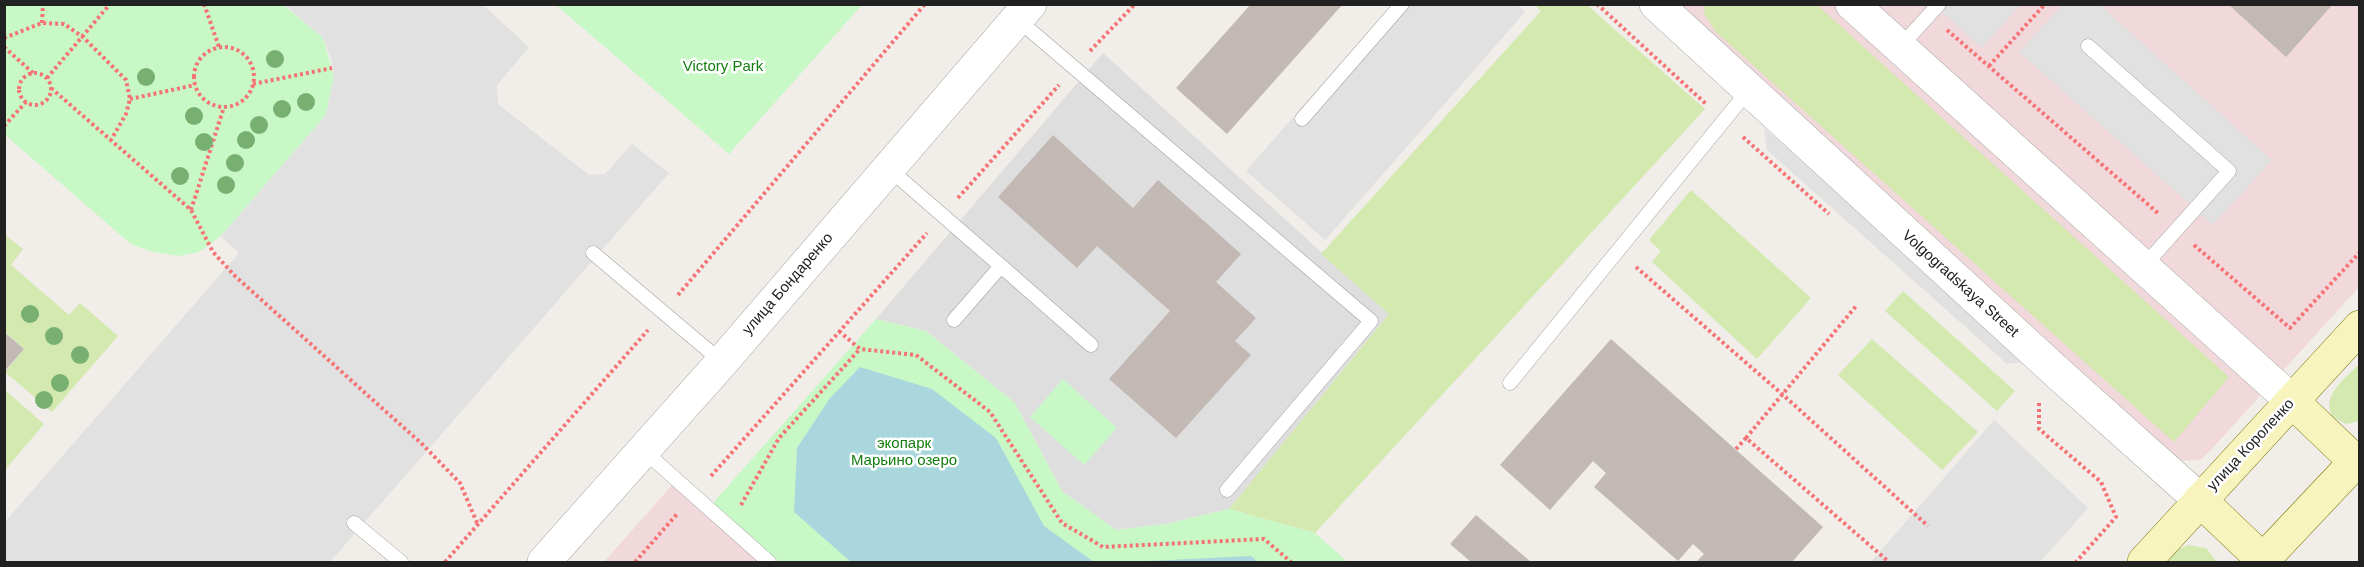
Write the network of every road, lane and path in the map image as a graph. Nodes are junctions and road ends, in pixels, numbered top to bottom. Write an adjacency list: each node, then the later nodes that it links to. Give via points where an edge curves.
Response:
1 (43, 4): 14 (path)
2 (110, 4): 15 (path)
3 (204, 4): 19 (path)
4 (925, 4): 48 (path)
5 (1135, 4): 23 (path)
6 (1402, 4): 33 (lane)
7 (1597, 4): 34 (path)
8 (1852, 4): 20 (street)
9 (1939, 4): 13 (lane)
10 (2045, 4): 21 (path)
11 (1662, 6): 29 (street, Volgogradskaya Street)
12 (1024, 12): 23 (lane); 37 (street, улица Бондаренко)
13 (1929, 15): 20 (lane); 21 (path)
14 (42, 23): 15 (path, via 64,24); 16 (path)
15 (83, 37): 25 (path); 30 (path, via 126,80)
16 (4, 38)
17 (2088, 46): 41 (lane, via 2229,171)
18 (4, 47): 24 (path)
19 (219, 47): 26 (path, via 246,57); 27 (path, via 202,56 196,65)
20 (1900, 47): 46 (street)
21 (1989, 66): 41 (path)
22 (332, 68): 26 (path)
23 (1073, 68): 39 (path); 63 (lane, via 1371,321)
24 (33, 73): 25 (path); 31 (path, via 19,87)
25 (47, 78): 28 (path)
26 (253, 84): 32 (path, via 243,101)
27 (195, 85): 30 (path); 32 (path, via 206,101)
28 (51, 87): 31 (path, via 42,104); 36 (path)
29 (1748, 90): 34 (lane); 65 (street, Volgogradskaya Street)
30 (130, 99): 36 (path)
31 (26, 102): 35 (path)
32 (224, 107): 38 (path)
33 (1302, 119)
34 (1723, 119): 40 (path); 42 (lane)
35 (4, 126)
36 (111, 140): 38 (path)
37 (888, 168): 39 (lane); 54 (street, улица Бондаренко)
38 (191, 210): 68 (path, via 213,252 235,276 460,483)
39 (943, 215): 45 (lane); 51 (path)
40 (1837, 221)
41 (2177, 230): 43 (path, via 2290,328); 46 (lane)
42 (1618, 251): 55 (lane); 56 (path)
43 (2360, 252)
44 (593, 253): 48 (lane)
45 (1001, 266): 49 (lane); 52 (lane)
46 (2143, 267): 58 (street)
47 (1857, 305): 56 (path)
48 (663, 312): 54 (lane); 68 (path)
49 (954, 320)
50 (2360, 327): 58 (main road, улица Короленко)
51 (839, 331): 53 (path); 64 (path)
52 (1091, 345)
53 (860, 349): 66 (path, via 779,438); 75 (path, via 916,355 990,412 1062,523 1102,547 1264,539)
54 (722, 362): 61 (street, улица Бондаренко)
55 (1510, 383)
56 (1782, 394): 59 (path); 69 (path)
57 (2039, 400): 77 (path, via 2039,429 2101,482 2116,517)
58 (2292, 401): 62 (main road); 65 (main road, улица Короленко)
59 (1746, 438): 60 (path); 76 (path)
60 (1736, 449)
61 (642, 450): 64 (lane); 72 (street, улица Бондаренко)
62 (2358, 462): 79 (main road)
63 (1227, 490)
64 (694, 495): 73 (path); 74 (lane)
65 (2200, 500): 78 (main road, улица Короленко); 79 (main road, Volgogradskaya Street)
66 (738, 511)
67 (354, 523): 70 (lane)
68 (478, 525): 71 (path)
69 (1928, 526)
70 (401, 562)
71 (445, 562)
72 (544, 562)
73 (635, 562)
74 (769, 562)
75 (1291, 562)
76 (1889, 562)
77 (2076, 562)
78 (2144, 562)
79 (2263, 562)

